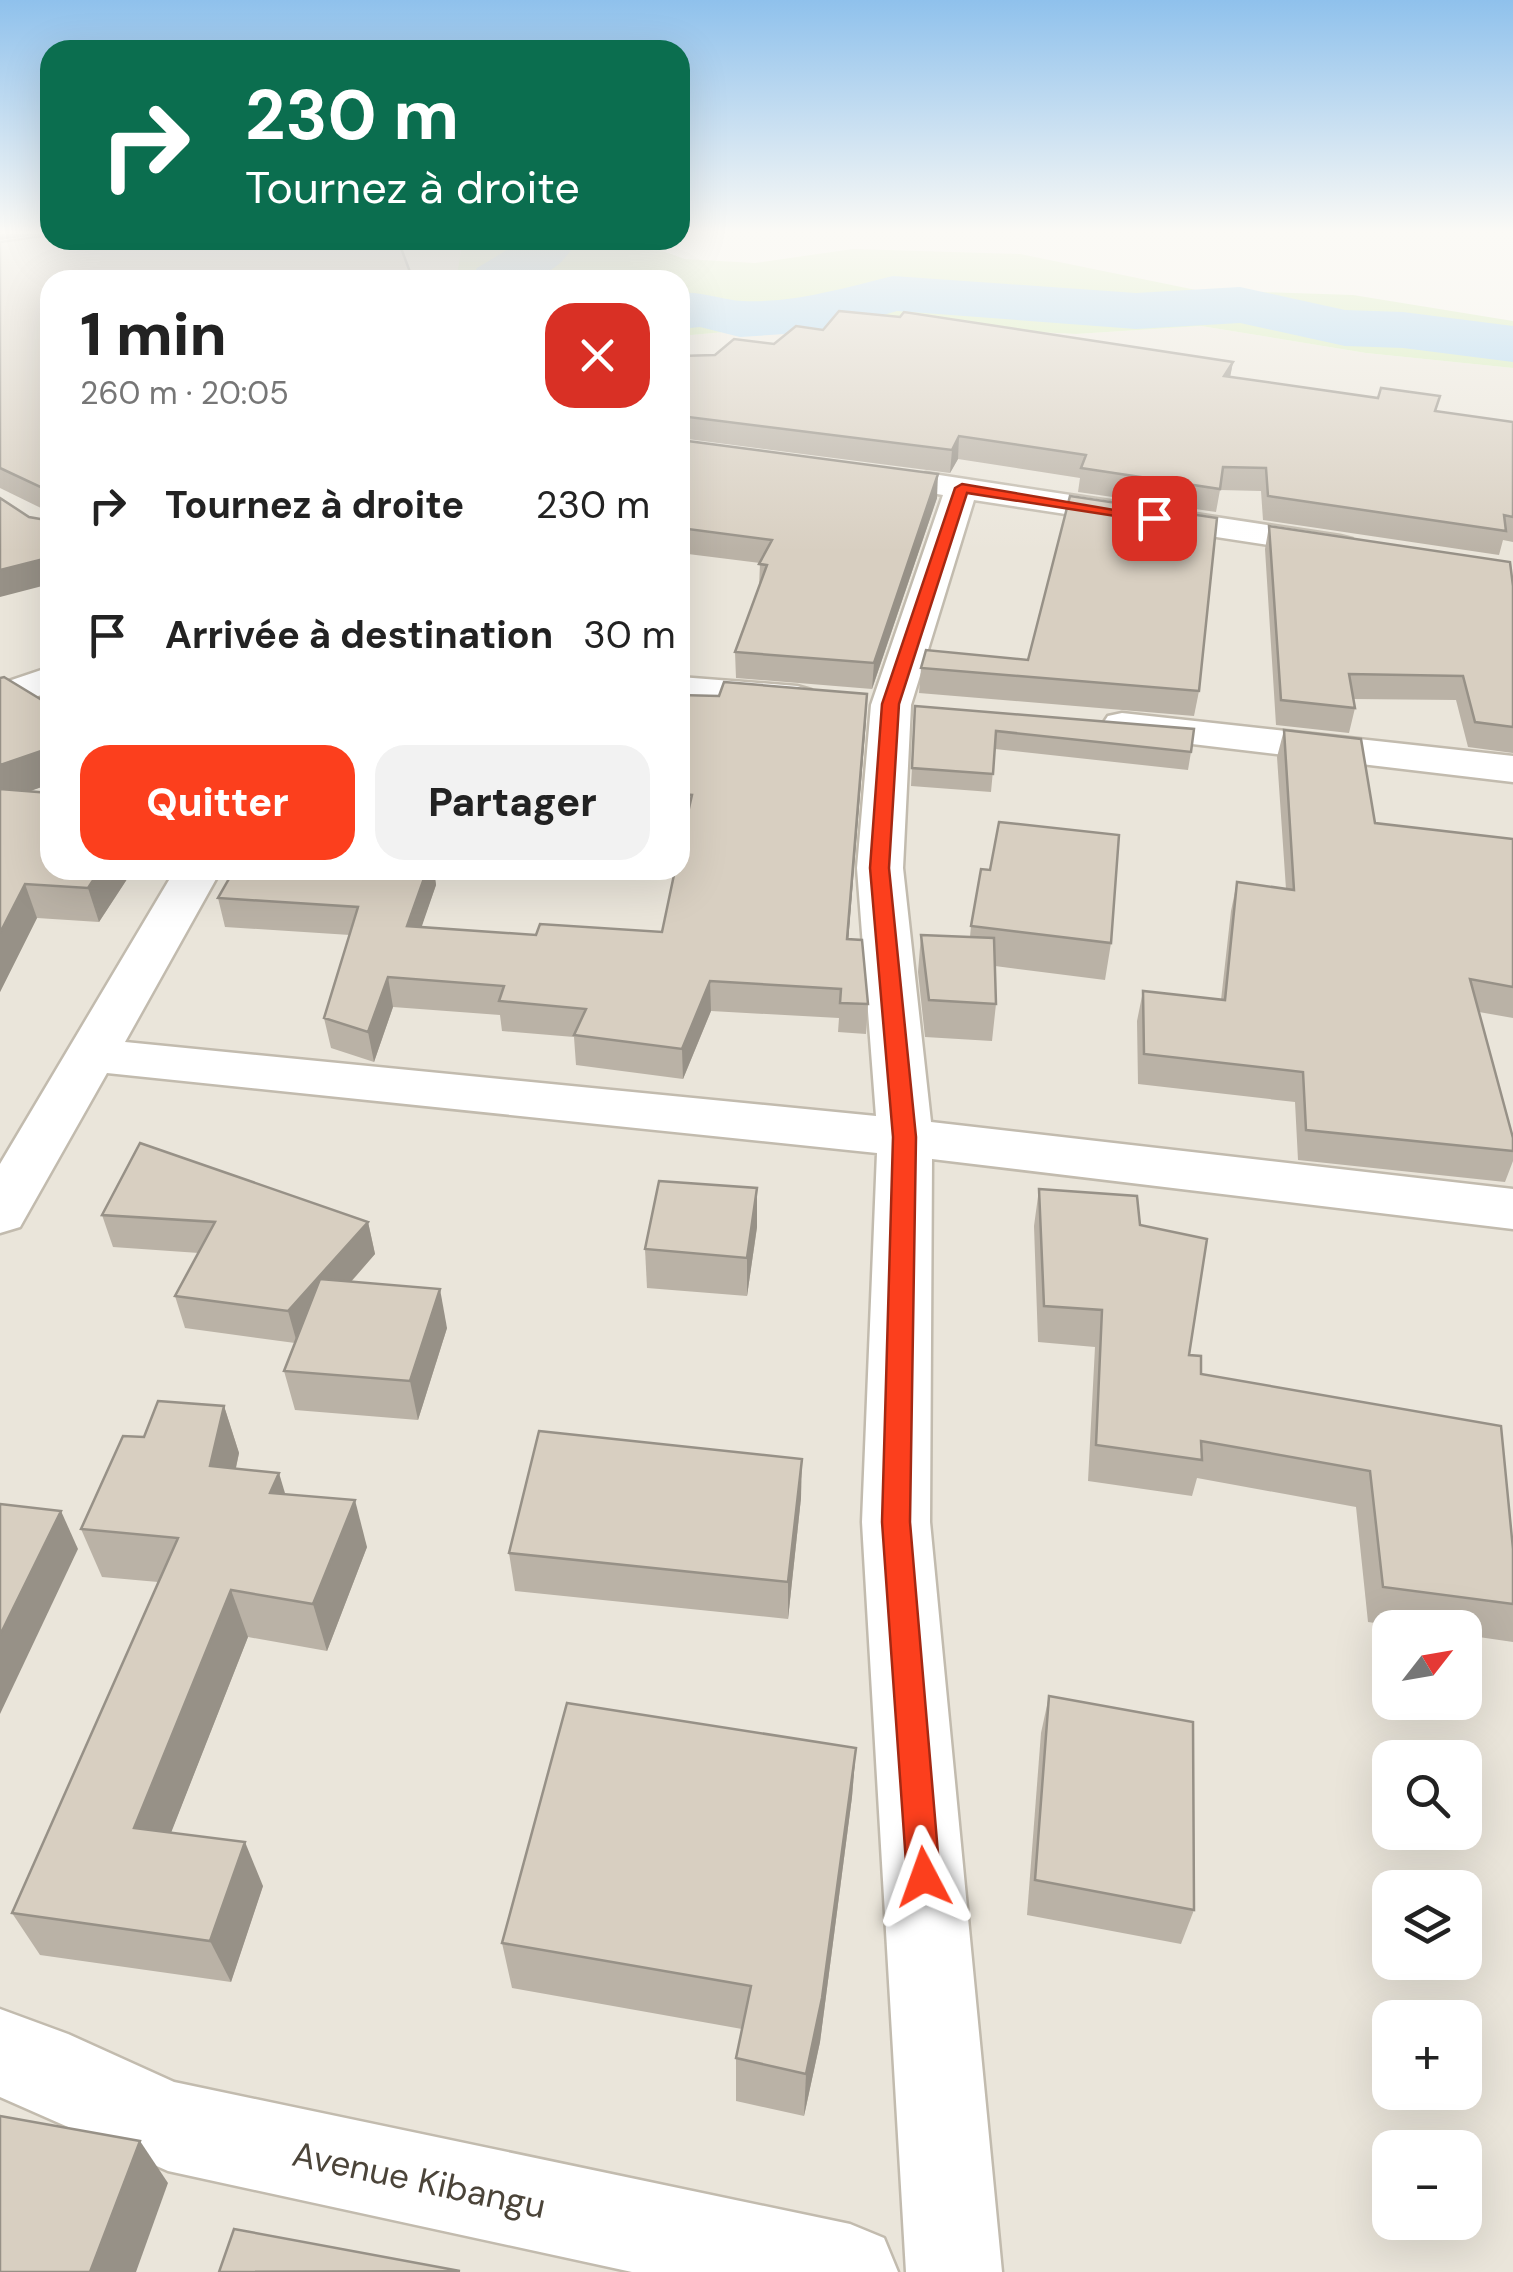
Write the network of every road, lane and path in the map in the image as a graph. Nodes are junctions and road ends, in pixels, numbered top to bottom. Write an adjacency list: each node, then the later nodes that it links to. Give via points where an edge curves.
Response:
1 (895, 479): 2 (street)
2 (962, 488): 3 (street); 7 (street)
3 (1365, 550)
4 (40, 683): 6 (street)
5 (690, 691): 7 (street)
6 (0, 697)
7 (876, 704): 12 (street, via 880,868)
8 (1079, 721): 9 (street)
9 (1513, 768)
10 (192, 880): 11 (street)
11 (92, 1055): 12 (street); 14 (street)
12 (905, 1137): 13 (street); 17 (street, via 896,1522)
13 (1513, 1209)
14 (0, 1213)
15 (0, 2054): 16 (street, Avenue Kibangu, via 168,2126)
16 (850, 2272)
17 (954, 2272)

